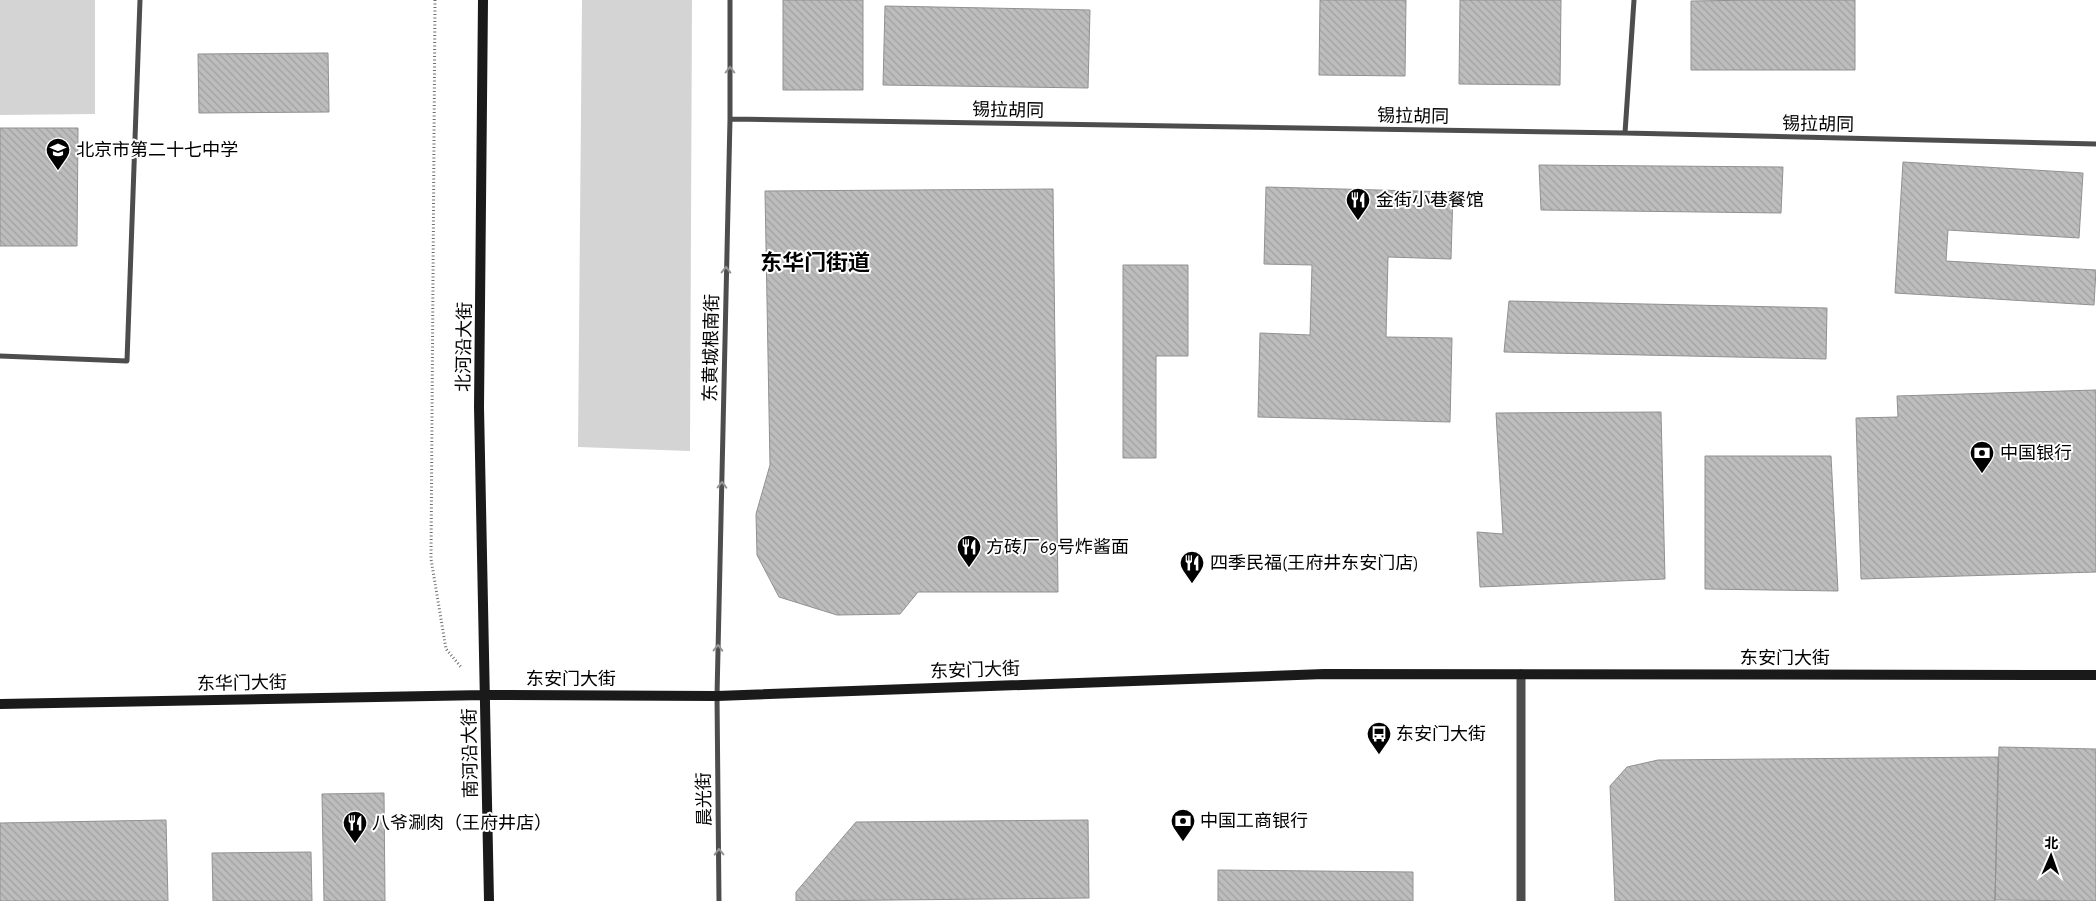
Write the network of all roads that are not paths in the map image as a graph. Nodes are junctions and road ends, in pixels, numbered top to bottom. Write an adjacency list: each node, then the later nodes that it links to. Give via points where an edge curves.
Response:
1 (140, 0): 8 (street, via 127,361)
2 (484, 0): 11 (main road, 北河沿大街, via 479,407)
3 (730, 0): 5 (street, 东黄城根南街, one-way to 3)
4 (1634, 0): 6 (street)
5 (730, 119): 6 (street, 锡拉胡同); 12 (street, 东黄城根南街, one-way to 5)
6 (1625, 133): 7 (street, 锡拉胡同)
7 (2096, 144)
8 (0, 356)
9 (1521, 674): 10 (main road, 东安门大街); 12 (main road, 东安门大街, via 1324,674); 16 (street)
10 (2096, 675)
11 (485, 695): 12 (main road, 东安门大街); 13 (main road, 东华门大街); 14 (main road, 南河沿大街)
12 (717, 696): 15 (street, 晨光街, one-way to 12)
13 (0, 704)
14 (489, 901)
15 (719, 901)
16 (1521, 901)

